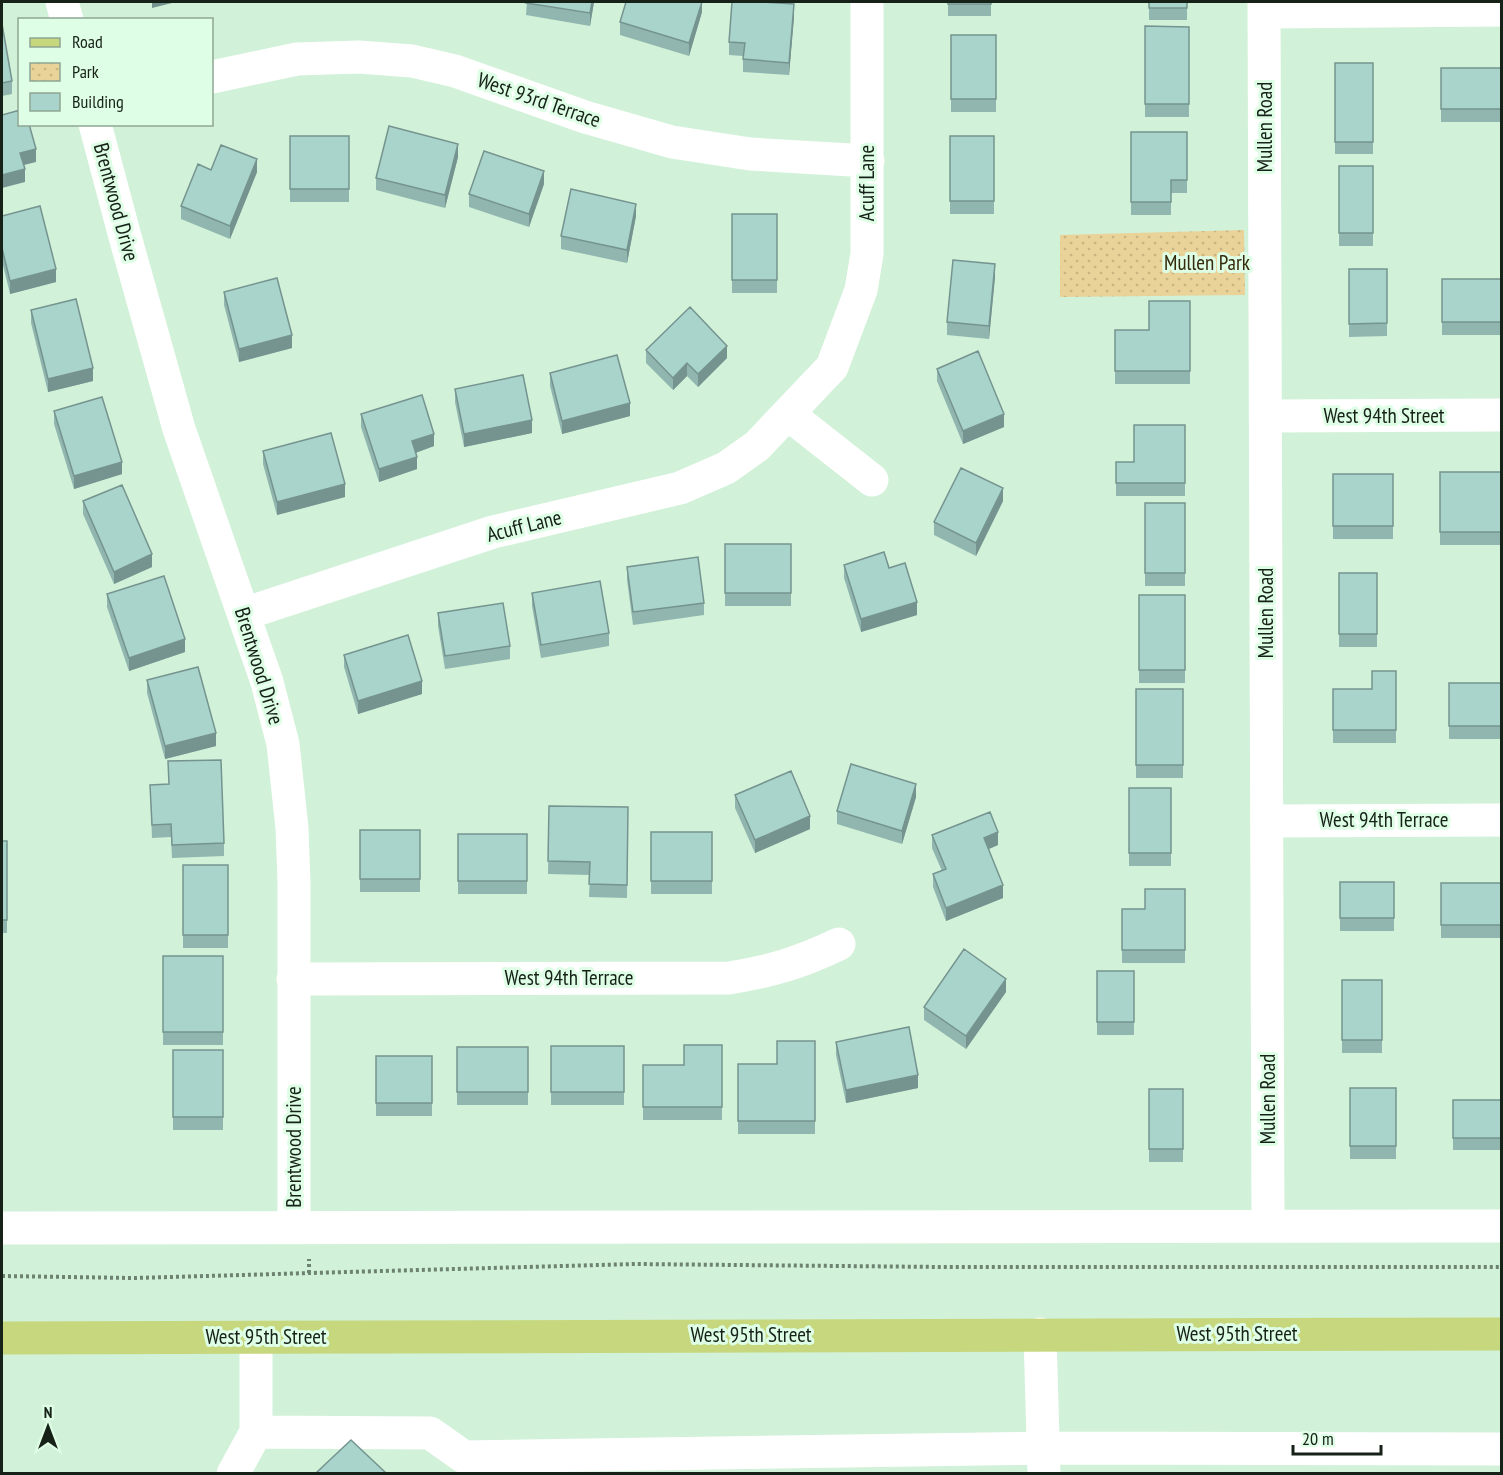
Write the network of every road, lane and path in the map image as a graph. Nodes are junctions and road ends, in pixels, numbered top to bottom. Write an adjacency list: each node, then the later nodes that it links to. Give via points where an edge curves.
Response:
1 (62, 2): 5 (street)
2 (867, 2): 8 (street, Acuff Lane)
3 (1264, 7): 4 (street); 11 (street, Mullen Road)
4 (1502, 10)
5 (66, 18)
6 (213, 77): 8 (street, West 93rd Terrace, via 297,59 359,57 412,61 455,71 585,117 672,142 750,153)
7 (96, 126): 13 (street, Brentwood Drive, via 179,429)
8 (868, 161): 9 (street, Acuff Lane, via 867,254 861,290 832,367)
9 (788, 414): 12 (street); 13 (street, Acuff Lane, via 757,446 726,468 680,488 493,532)
10 (1502, 415): 11 (street, West 94th Street)
11 (1266, 416): 15 (street, Mullen Road)
12 (872, 480)
13 (244, 614): 17 (street, Brentwood Drive, via 283,744 292,828)
14 (1502, 820): 15 (street, West 94th Terrace)
15 (1267, 821): 18 (street, Mullen Road)
16 (839, 944): 17 (street, West 94th Terrace, via 805,960 729,978)
17 (293, 979): 20 (street, Brentwood Drive)
18 (1268, 1225): 19 (street); 20 (street)
19 (1502, 1226)
20 (294, 1227): 21 (street)
21 (2, 1228)
22 (1502, 1268): 23 (path, via 942,1268 634,1263 133,1278)
23 (2, 1276)
24 (1040, 1334): 25 (main road, West 95th Street); 26 (main road, West 95th Street); 30 (street)
25 (1502, 1334)
26 (256, 1337): 27 (main road, West 95th Street); 28 (street)
27 (2, 1338)
28 (256, 1432): 31 (street, via 430,1433); 32 (street)
29 (1502, 1449): 30 (street)
30 (1043, 1461): 31 (street)
31 (471, 1465)
32 (233, 1473)

